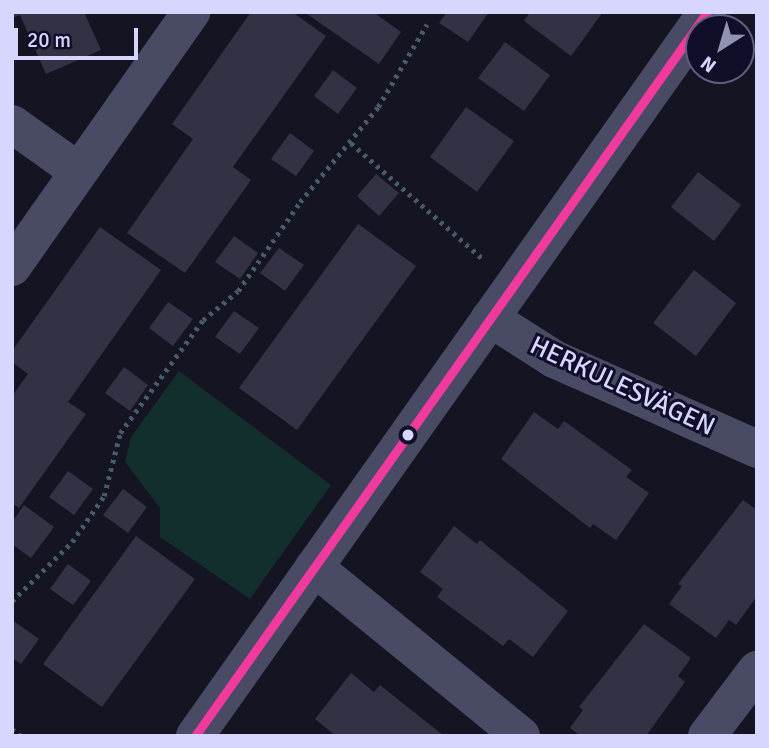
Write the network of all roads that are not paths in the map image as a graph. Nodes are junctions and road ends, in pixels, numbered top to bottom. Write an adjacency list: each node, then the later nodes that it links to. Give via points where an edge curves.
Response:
1 (191, 12): 4 (street)
2 (707, 12): 6 (street)
3 (12, 124): 4 (street)
4 (78, 171): 5 (street)
5 (12, 267)
6 (490, 318): 7 (street, HERKULESVÄGEN, via 554,359); 8 (street)
7 (757, 449)
8 (314, 567): 10 (street); 11 (street)
9 (757, 670): 12 (street)
10 (195, 736)
11 (521, 736)
12 (707, 736)

